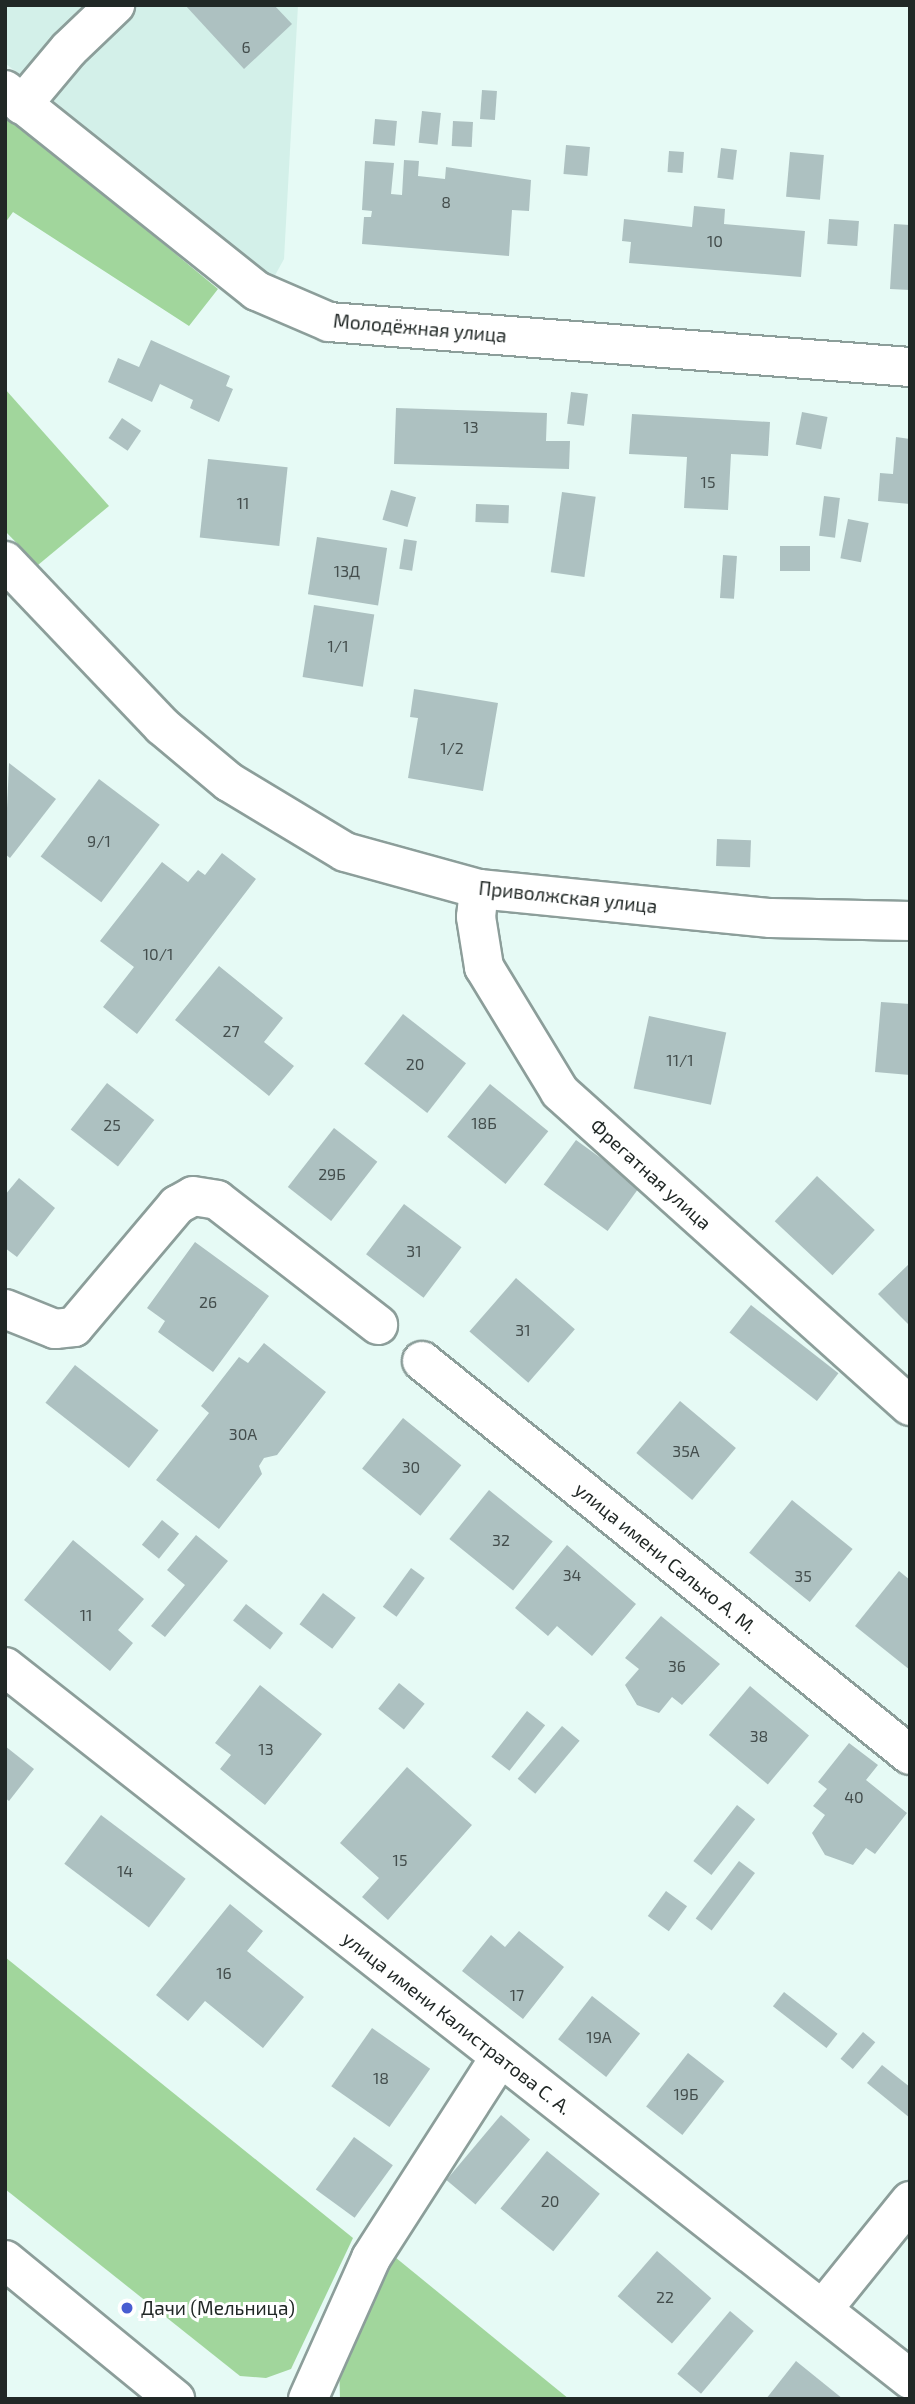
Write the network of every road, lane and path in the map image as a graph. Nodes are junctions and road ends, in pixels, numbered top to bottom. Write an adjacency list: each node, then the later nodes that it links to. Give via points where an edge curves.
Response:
1 (115, 5): 2 (street)
2 (14, 98): 3 (street, Молодёжная улица, via 257,291 329,322)
3 (910, 367)
4 (5, 561): 5 (street, Приволжская улица, via 162,726 229,782 345,852)
5 (480, 890): 6 (street, Приволжская улица, via 771,918); 10 (street, Фрегатная улица, via 476,917 484,967 560,1092)
6 (910, 921)
7 (5, 1309): 8 (street, via 55,1329 74,1327 177,1205 193,1196 217,1200)
8 (378, 1325)
9 (422, 1361): 12 (street, улица имени Салько А. М.)
10 (910, 1406)
11 (5, 1667): 13 (street, улица имени Калистратова С. А.)
12 (910, 1755)
13 (500, 2057): 16 (street, улица имени Калистратова С. А.); 19 (street, via 371,2258)
14 (910, 2201): 16 (street)
15 (5, 2260): 18 (street)
16 (823, 2309): 17 (street, улица имени Калистратова С. А.)
17 (910, 2379)
18 (175, 2399)
19 (308, 2399)

